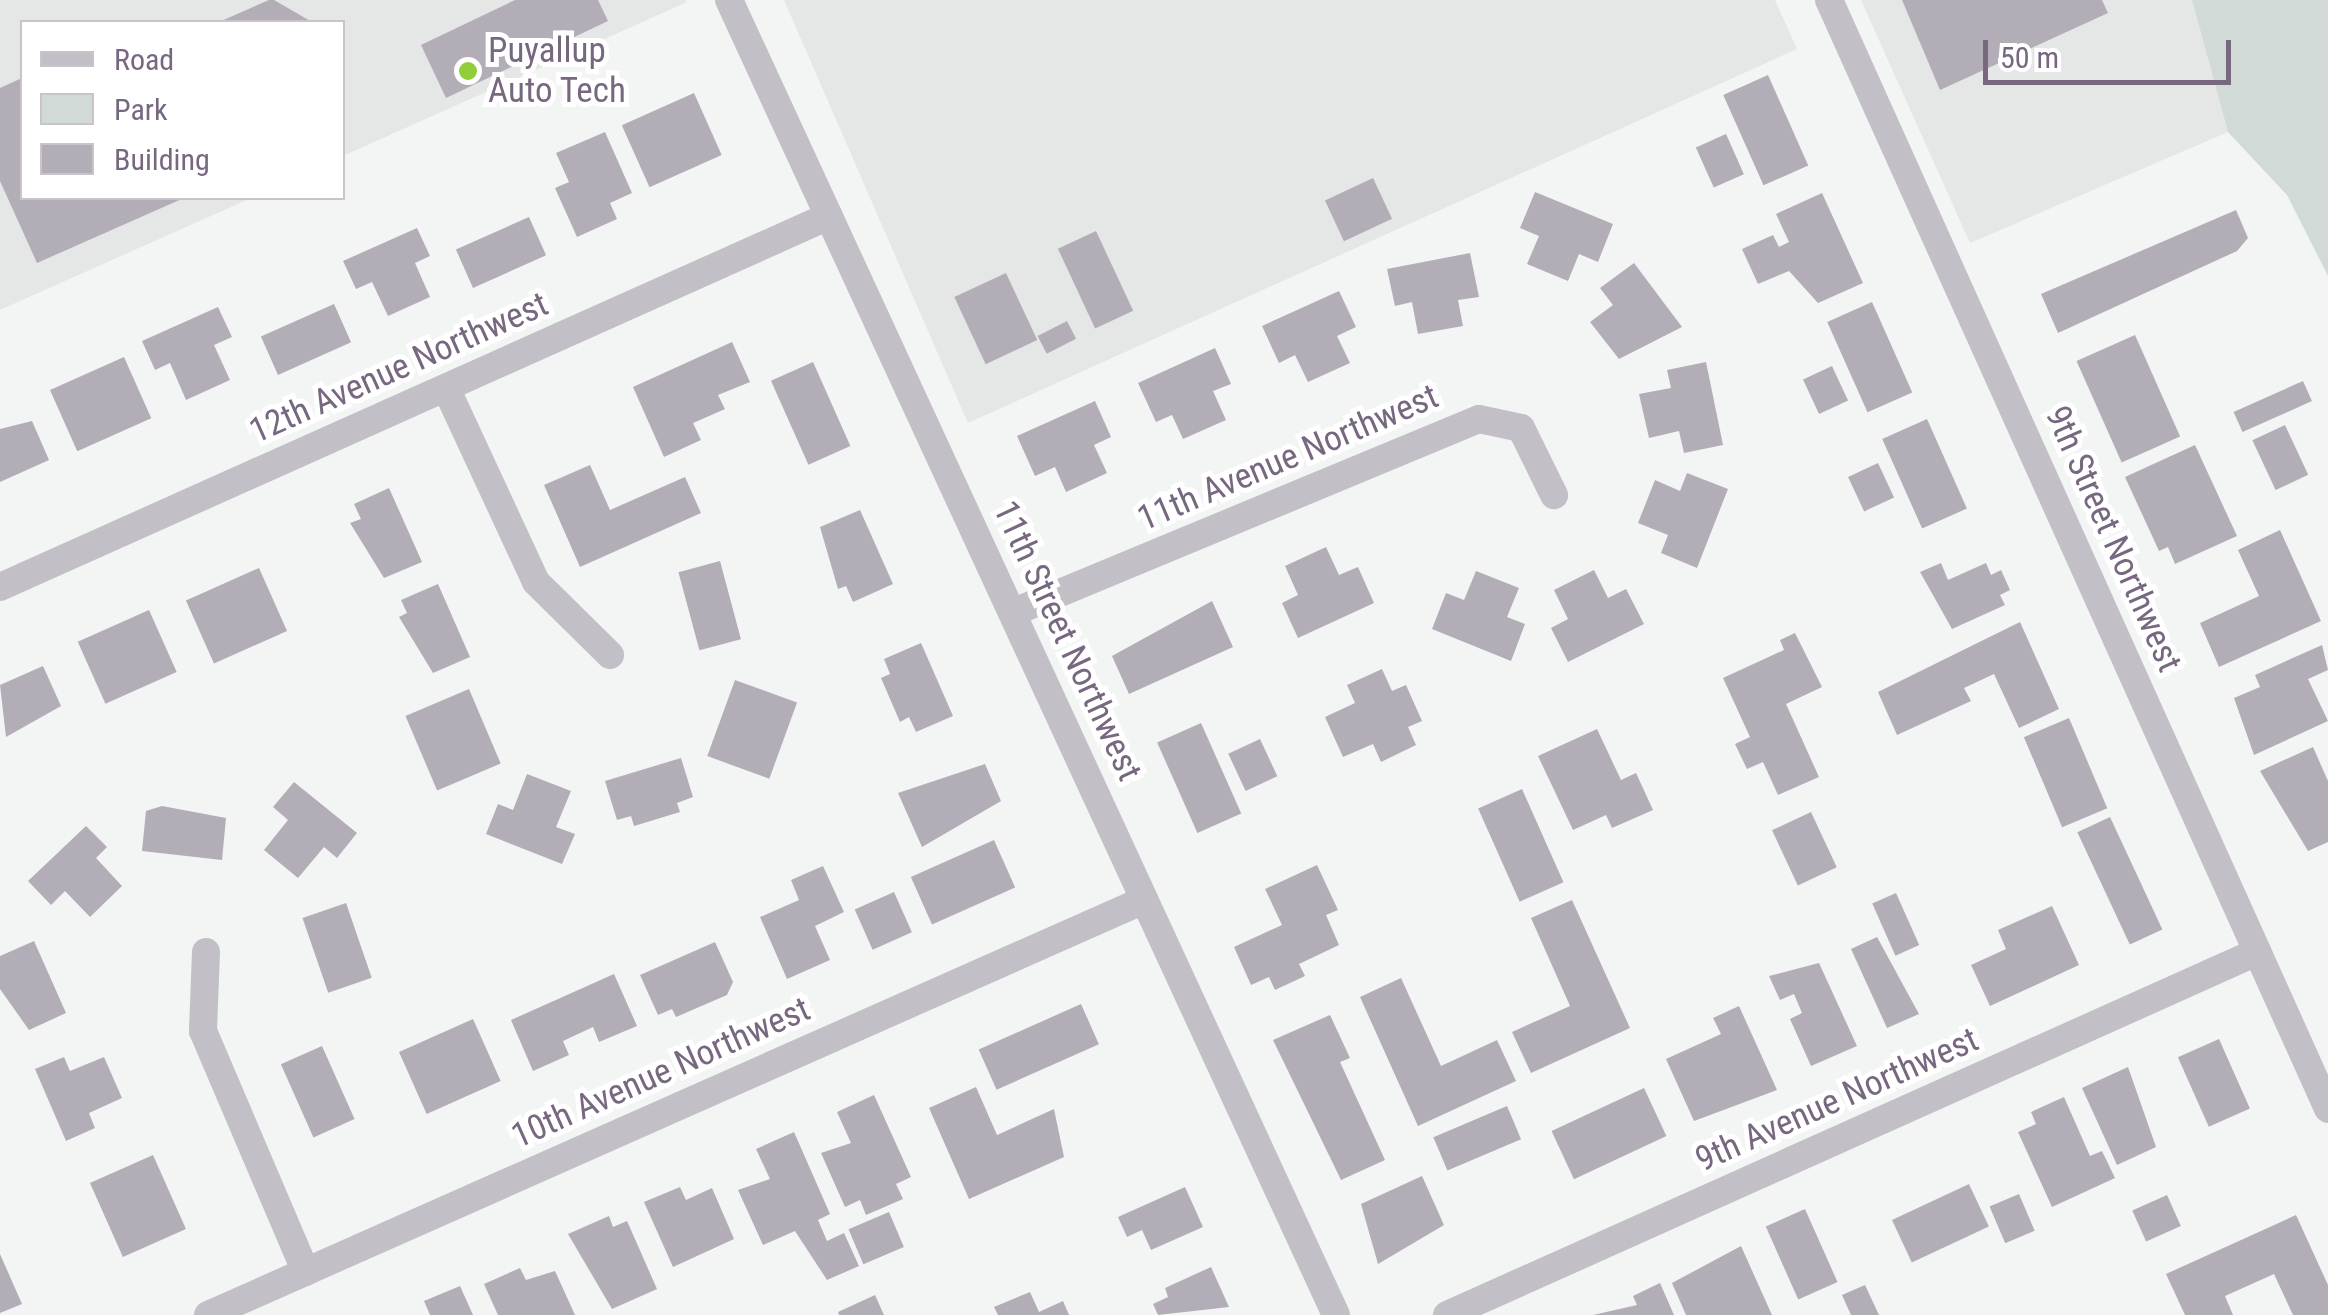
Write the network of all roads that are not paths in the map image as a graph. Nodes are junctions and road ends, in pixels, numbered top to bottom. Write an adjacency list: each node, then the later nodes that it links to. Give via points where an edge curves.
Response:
1 (730, 0): 3 (street, 11th Street Northwest)
2 (1830, 0): 11 (street, 9th Street Northwest)
3 (829, 216): 4 (street, 12th Avenue Northwest); 7 (street, 11th Street Northwest)
4 (446, 388): 6 (street, 12th Avenue Northwest); 8 (street, via 516,548 558,609)
5 (1554, 496): 7 (street, 11th Avenue Northwest, via 1521,428 1479,418)
6 (0, 587)
7 (1014, 612): 9 (street, 11th Street Northwest)
8 (610, 656)
9 (1144, 900): 13 (street, 10th Avenue Northwest); 15 (street, 11th Street Northwest)
10 (206, 952): 13 (street, via 203,1031)
11 (2257, 952): 12 (street, 9th Street Northwest); 16 (street, 9th Avenue Northwest)
12 (2326, 1099)
13 (306, 1272): 14 (street, 10th Avenue Northwest)
14 (208, 1315)
15 (1336, 1315)
16 (1447, 1315)

